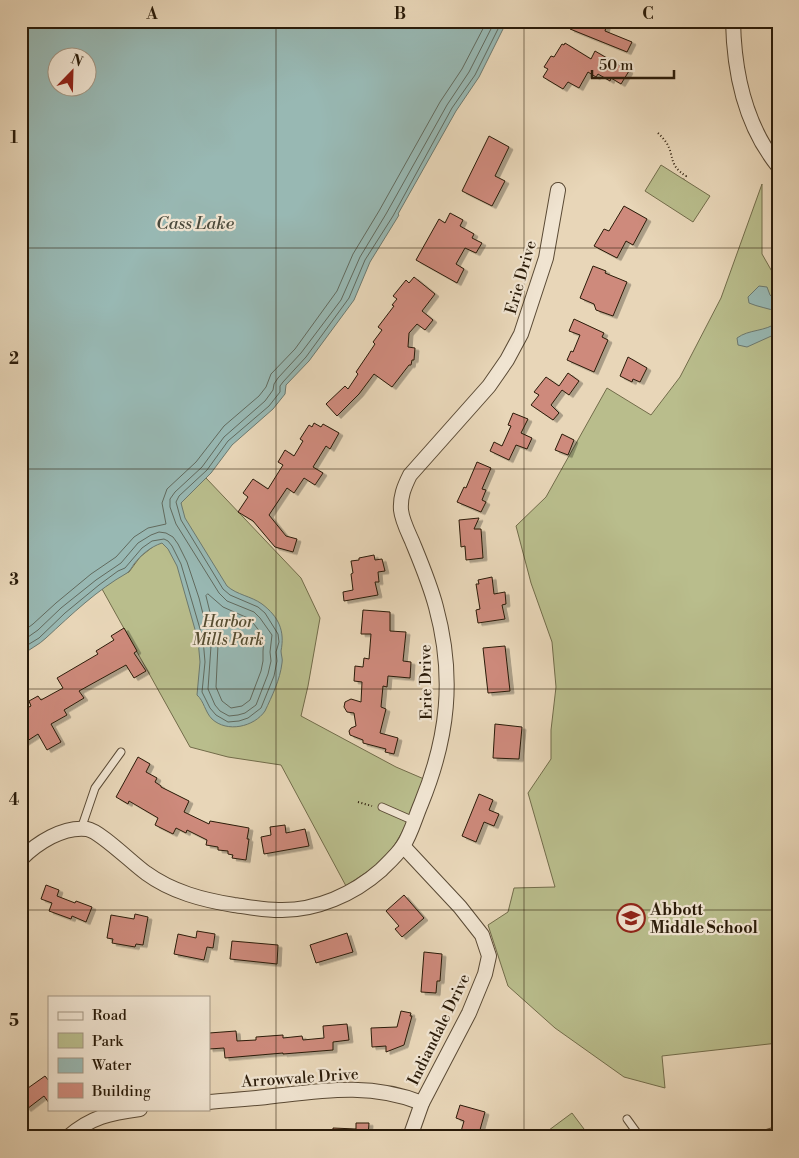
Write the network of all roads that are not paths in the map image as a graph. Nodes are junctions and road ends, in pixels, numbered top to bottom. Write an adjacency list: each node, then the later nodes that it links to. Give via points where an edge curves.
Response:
1 (733, 21): 2 (street, via 735,60 746,106 762,143)
2 (778, 166)
3 (558, 190): 6 (street, Erie Drive, via 546,258 521,334 489,386 403,487 401,513 436,608 446,661 446,702 441,740)
4 (121, 752): 7 (lane, via 95,788)
5 (382, 807): 6 (lane)
6 (414, 820): 8 (street, Erie Drive)
7 (81, 829): 8 (street, Erie Drive, via 90,830 147,874 178,891 203,899 281,910 329,902 356,889 377,874); 9 (street, via 72,829 50,838)
8 (403, 846): 11 (street, Indiandale Drive, via 482,935 489,956 469,1013)
9 (21, 858)
10 (210, 1102): 11 (street, Arrowvale Drive, via 352,1089 378,1090)
11 (422, 1103): 16 (street, Indiandale Drive)
12 (132, 1110): 15 (street, via 95,1118)
13 (627, 1119): 17 (lane)
14 (778, 1130): 18 (lane)
15 (68, 1137)
16 (410, 1137)
17 (640, 1137)
18 (754, 1137)

